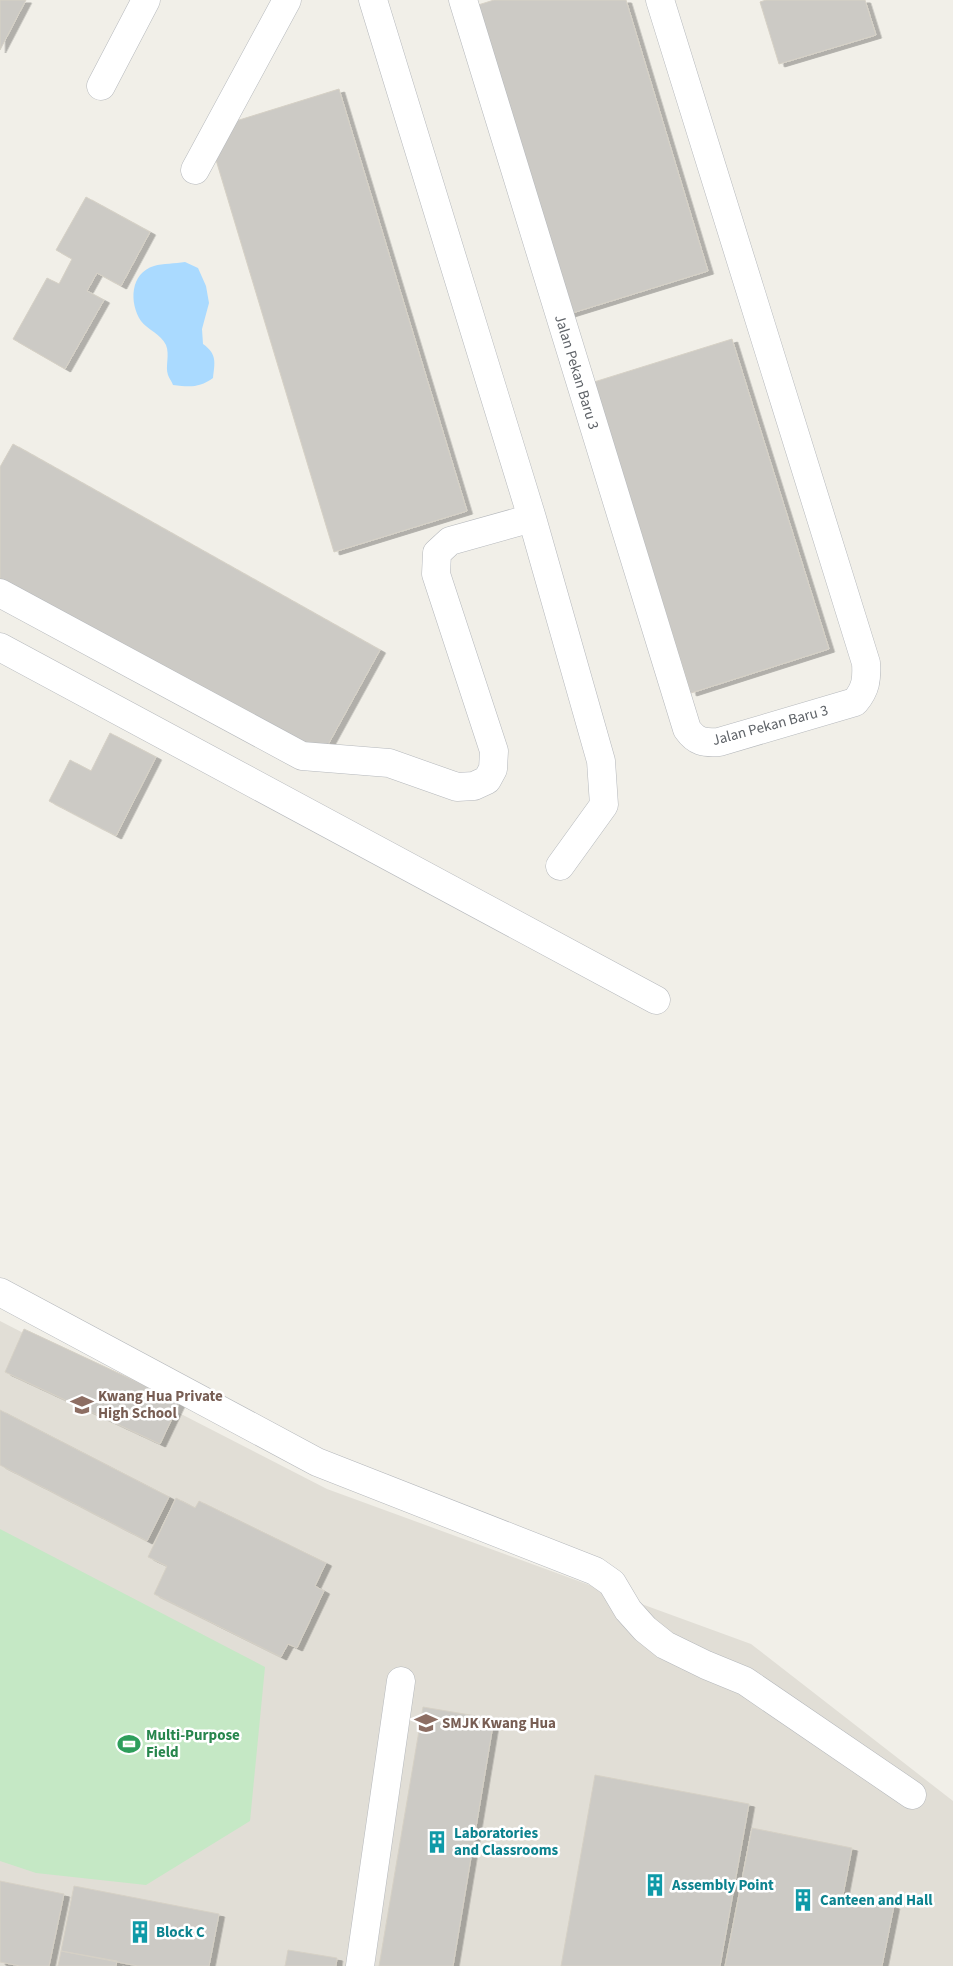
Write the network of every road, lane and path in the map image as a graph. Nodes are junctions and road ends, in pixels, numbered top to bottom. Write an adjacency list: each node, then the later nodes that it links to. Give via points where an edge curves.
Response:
1 (146, 0): 6 (street)
2 (287, 0): 7 (street)
3 (373, 0): 8 (street)
4 (462, 0): 5 (street, Jalan Pekan Baru 3, via 687,729 694,739 704,743 719,742 855,702 864,691 867,671)
5 (660, 0)
6 (101, 86)
7 (195, 170)
8 (532, 518): 9 (street, via 450,541 437,553 436,574 494,751 493,769 487,780 474,786 457,787 389,763 302,756); 11 (street, via 601,762 604,805)
9 (0, 593)
10 (0, 647): 12 (street)
11 (560, 866)
12 (656, 1000)
13 (0, 1292): 15 (street, via 317,1462 595,1571 612,1583 628,1610 665,1645 745,1681)
14 (401, 1681): 16 (street)
15 (912, 1795)
16 (360, 1966)

